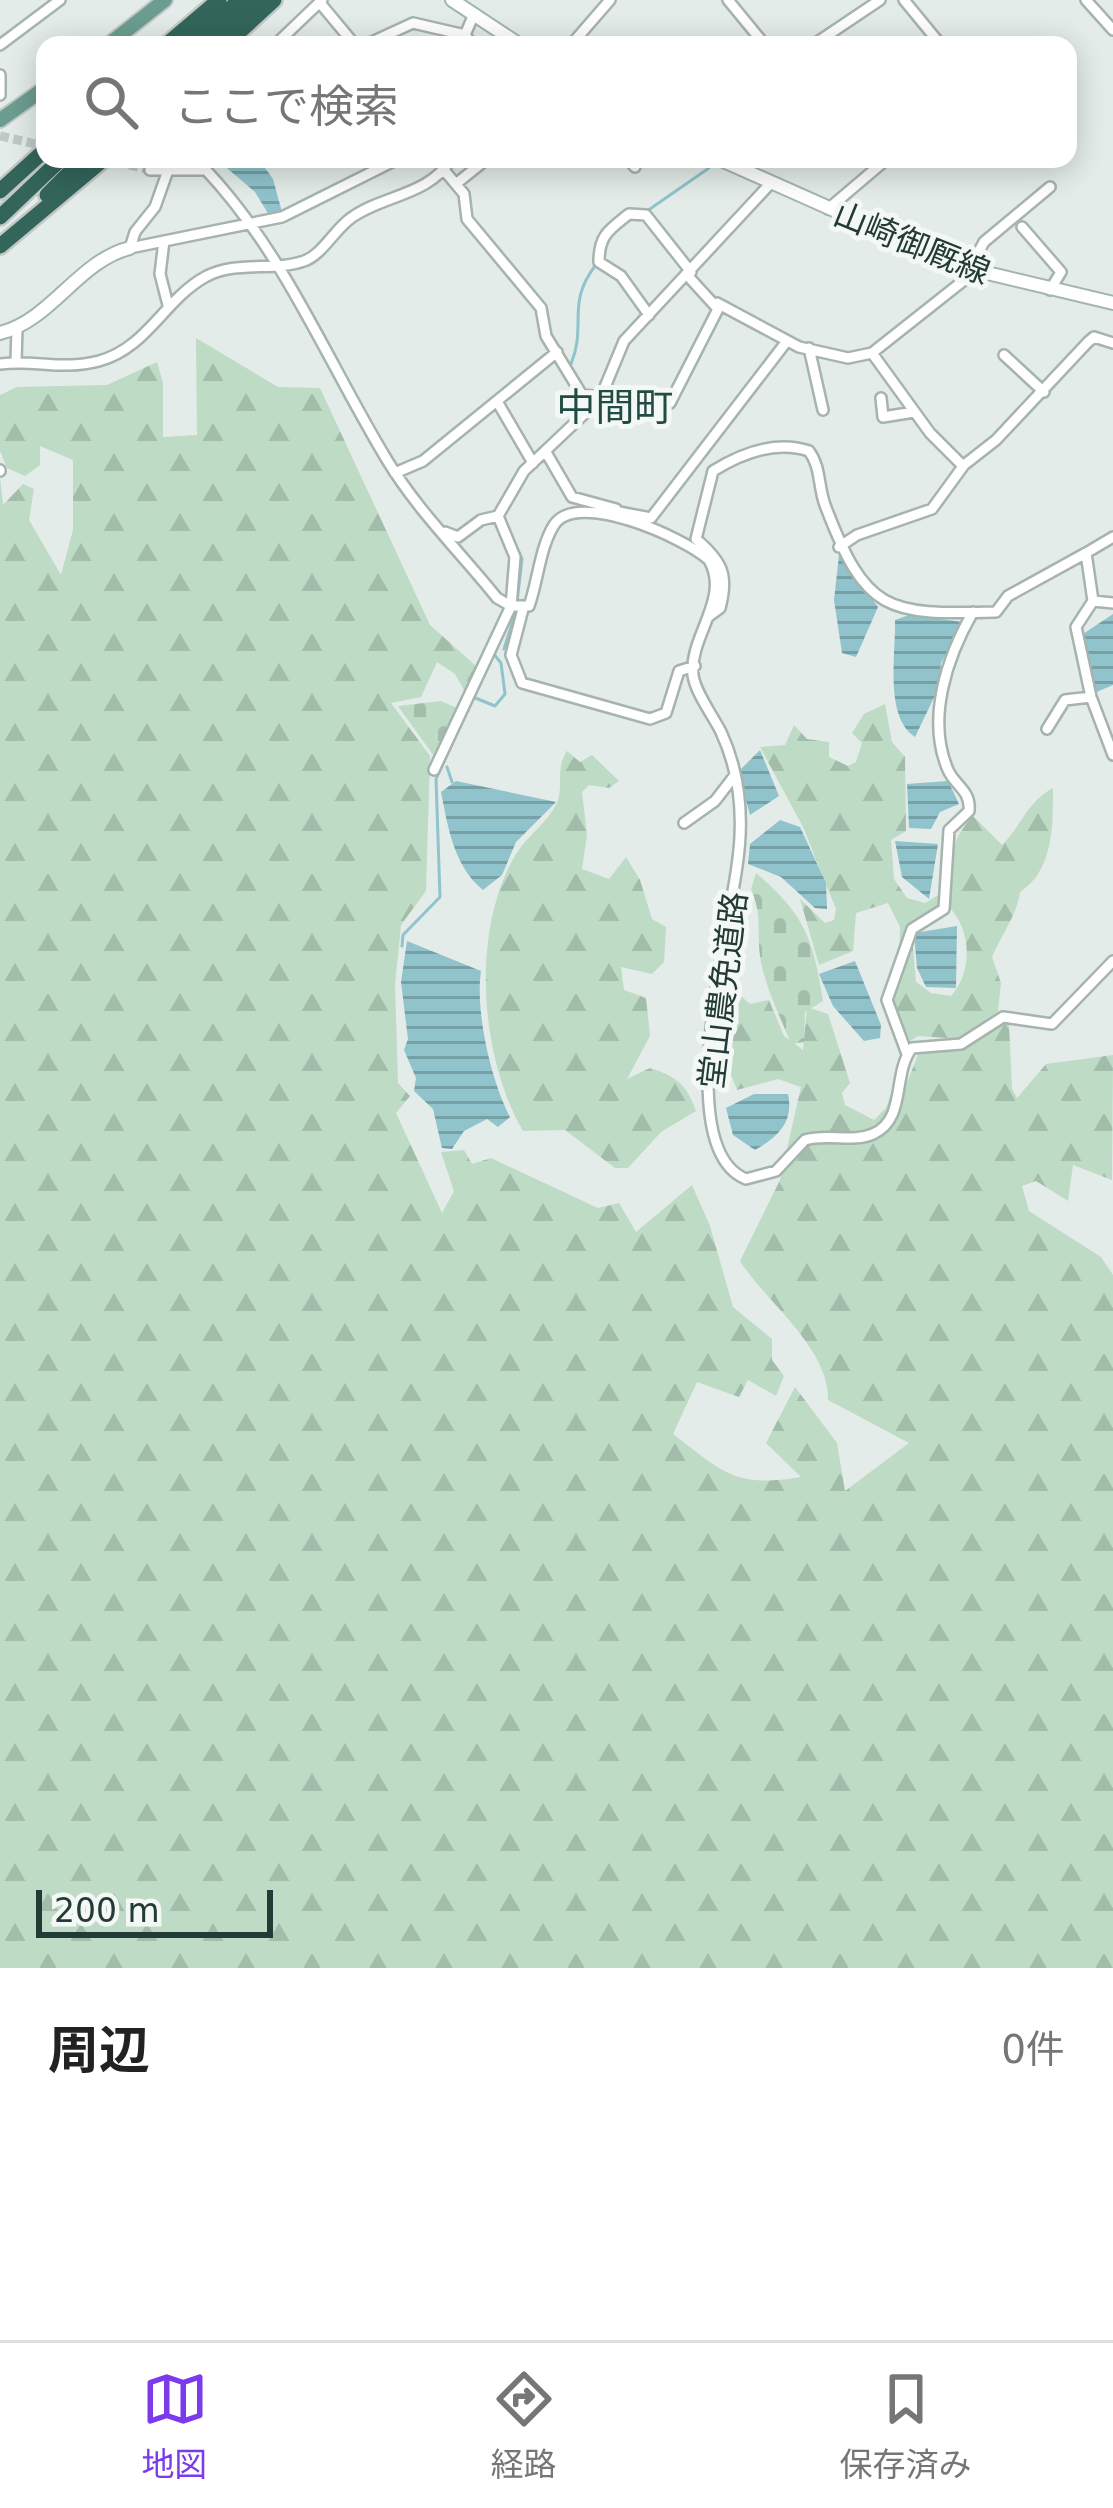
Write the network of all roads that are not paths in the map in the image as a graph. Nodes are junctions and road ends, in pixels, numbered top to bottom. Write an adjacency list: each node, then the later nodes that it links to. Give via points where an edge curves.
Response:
1 (165, 0): 17 (main road)
2 (219, 0): 18 (highway)
3 (240, 0): 19 (highway)
4 (256, 0): 20 (highway)
5 (274, 0): 21 (highway)
6 (452, 0): 14 (main road)
7 (610, 0): 26 (street)
8 (728, 0): 27 (street)
9 (880, 0): 28 (street)
10 (904, 0): 29 (street)
11 (1086, 0): 15 (street)
12 (57, 1): 30 (street)
13 (321, 2): 22 (street); 23 (street)
14 (473, 14): 16 (street); 25 (main road)
15 (1113, 30)
16 (465, 34): 24 (street, via 413,23)
17 (119, 36)
18 (177, 36)
19 (198, 36)
20 (216, 36)
21 (235, 36)
22 (285, 36)
23 (348, 36)
24 (385, 36)
25 (506, 36)
26 (579, 36)
27 (758, 36)
28 (826, 36)
29 (934, 36)
30 (0, 45)
31 (0, 75): 32 (street)
32 (2, 93): 34 (street)
33 (36, 94): 34 (main road)
34 (17, 107): 35 (main road)
35 (0, 120)
36 (36, 158): 51 (highway)
37 (52, 168): 53 (highway)
38 (74, 168): 57 (highway)
39 (93, 168): 57 (highway)
40 (169, 168): 47 (street)
41 (381, 168): 54 (street)
42 (476, 168): 48 (street)
43 (737, 168): 49 (main road, 山崎御厩線)
44 (874, 169): 52 (street)
45 (150, 170): 47 (street)
46 (444, 170): 48 (street); 59 (street, via 350,218 308,261)
47 (167, 173): 54 (street, via 206,170); 58 (street)
48 (457, 183): 72 (street, via 467,219 541,308)
49 (770, 184): 52 (main road, 山崎御厩線); 61 (street)
50 (1051, 187): 60 (street, via 984,242)
51 (0, 191)
52 (828, 209): 60 (main road, 山崎御厩線)
53 (0, 217)
54 (254, 225): 56 (street); 59 (street)
55 (1022, 227): 62 (street, via 1061,272)
56 (164, 241): 58 (street); 65 (street, via 160,274)
57 (0, 244)
58 (130, 248): 67 (main road, via 99,261)
59 (278, 265): 65 (street, via 207,276); 86 (street)
60 (970, 270): 62 (main road, 山崎御厩線); 73 (street)
61 (689, 273): 63 (street); 66 (street); 66 (street, via 642,214 609,228 599,262 621,276)
62 (1050, 290): 64 (main road, 山崎御厩線)
63 (717, 303): 69 (street); 79 (street, via 670,404)
64 (1113, 303)
65 (168, 305): 75 (street, via 140,340 100,361 44,368)
66 (649, 315): 79 (street, via 616,351)
67 (17, 328): 68 (main road); 75 (street)
68 (0, 333)
69 (787, 341): 71 (street); 87 (street, via 650,518)
70 (1113, 343): 77 (street, via 1094,337)
71 (809, 348): 73 (street, via 848,358); 81 (street)
72 (556, 352): 79 (street, via 582,395); 80 (street)
73 (872, 352): 82 (street)
74 (1004, 355): 77 (street)
75 (16, 362): 76 (street)
76 (0, 364)
77 (1044, 392): 85 (street)
78 (881, 398): 82 (street, via 883,417)
79 (599, 399): 83 (street)
80 (498, 403): 84 (street); 86 (street)
81 (823, 410)
82 (914, 412): 85 (street)
83 (547, 454): 84 (street); 87 (street, via 572,497)
84 (533, 463): 88 (street)
85 (963, 466): 91 (street, via 932,509)
86 (395, 473): 89 (street)
87 (618, 515): 95 (street, via 579,510 562,517); 97 (street, via 709,560 716,586)
88 (498, 516): 89 (street, via 458,537); 95 (street, via 515,556)
89 (440, 531): 95 (street, via 497,598)
90 (1113, 537): 92 (street)
91 (839, 547): 96 (street, via 897,610); 97 (street, via 809,451 794,446 737,456 713,471 696,539 716,556 727,583)
92 (1086, 554): 93 (street); 96 (street, via 1008,596 996,612)
93 (1093, 601): 94 (street); 99 (street, via 1076,627)
94 (1113, 603)
95 (517, 608): 98 (street, via 511,655 522,683 650,719 666,713 680,671); 102 (street)
96 (973, 612): 106 (street, via 950,656 938,716 948,771 969,811 949,830 944,909 912,929 886,1000)
97 (709, 616): 98 (street)
98 (693, 670): 103 (street, 堂山農免道路)
99 (1091, 697): 100 (street, via 1065,700); 101 (street)
100 (1047, 729)
101 (1113, 755)
102 (434, 770)
103 (735, 775): 104 (street); 106 (street, 堂山農免道路, via 741,838 708,1071 725,1166 746,1179 766,1178 805,1140 880,1130 896,1104)
104 (684, 823)
105 (1113, 961): 106 (street, via 1052,1024 1003,1017 961,1044 923,1044)
106 (907, 1054)

